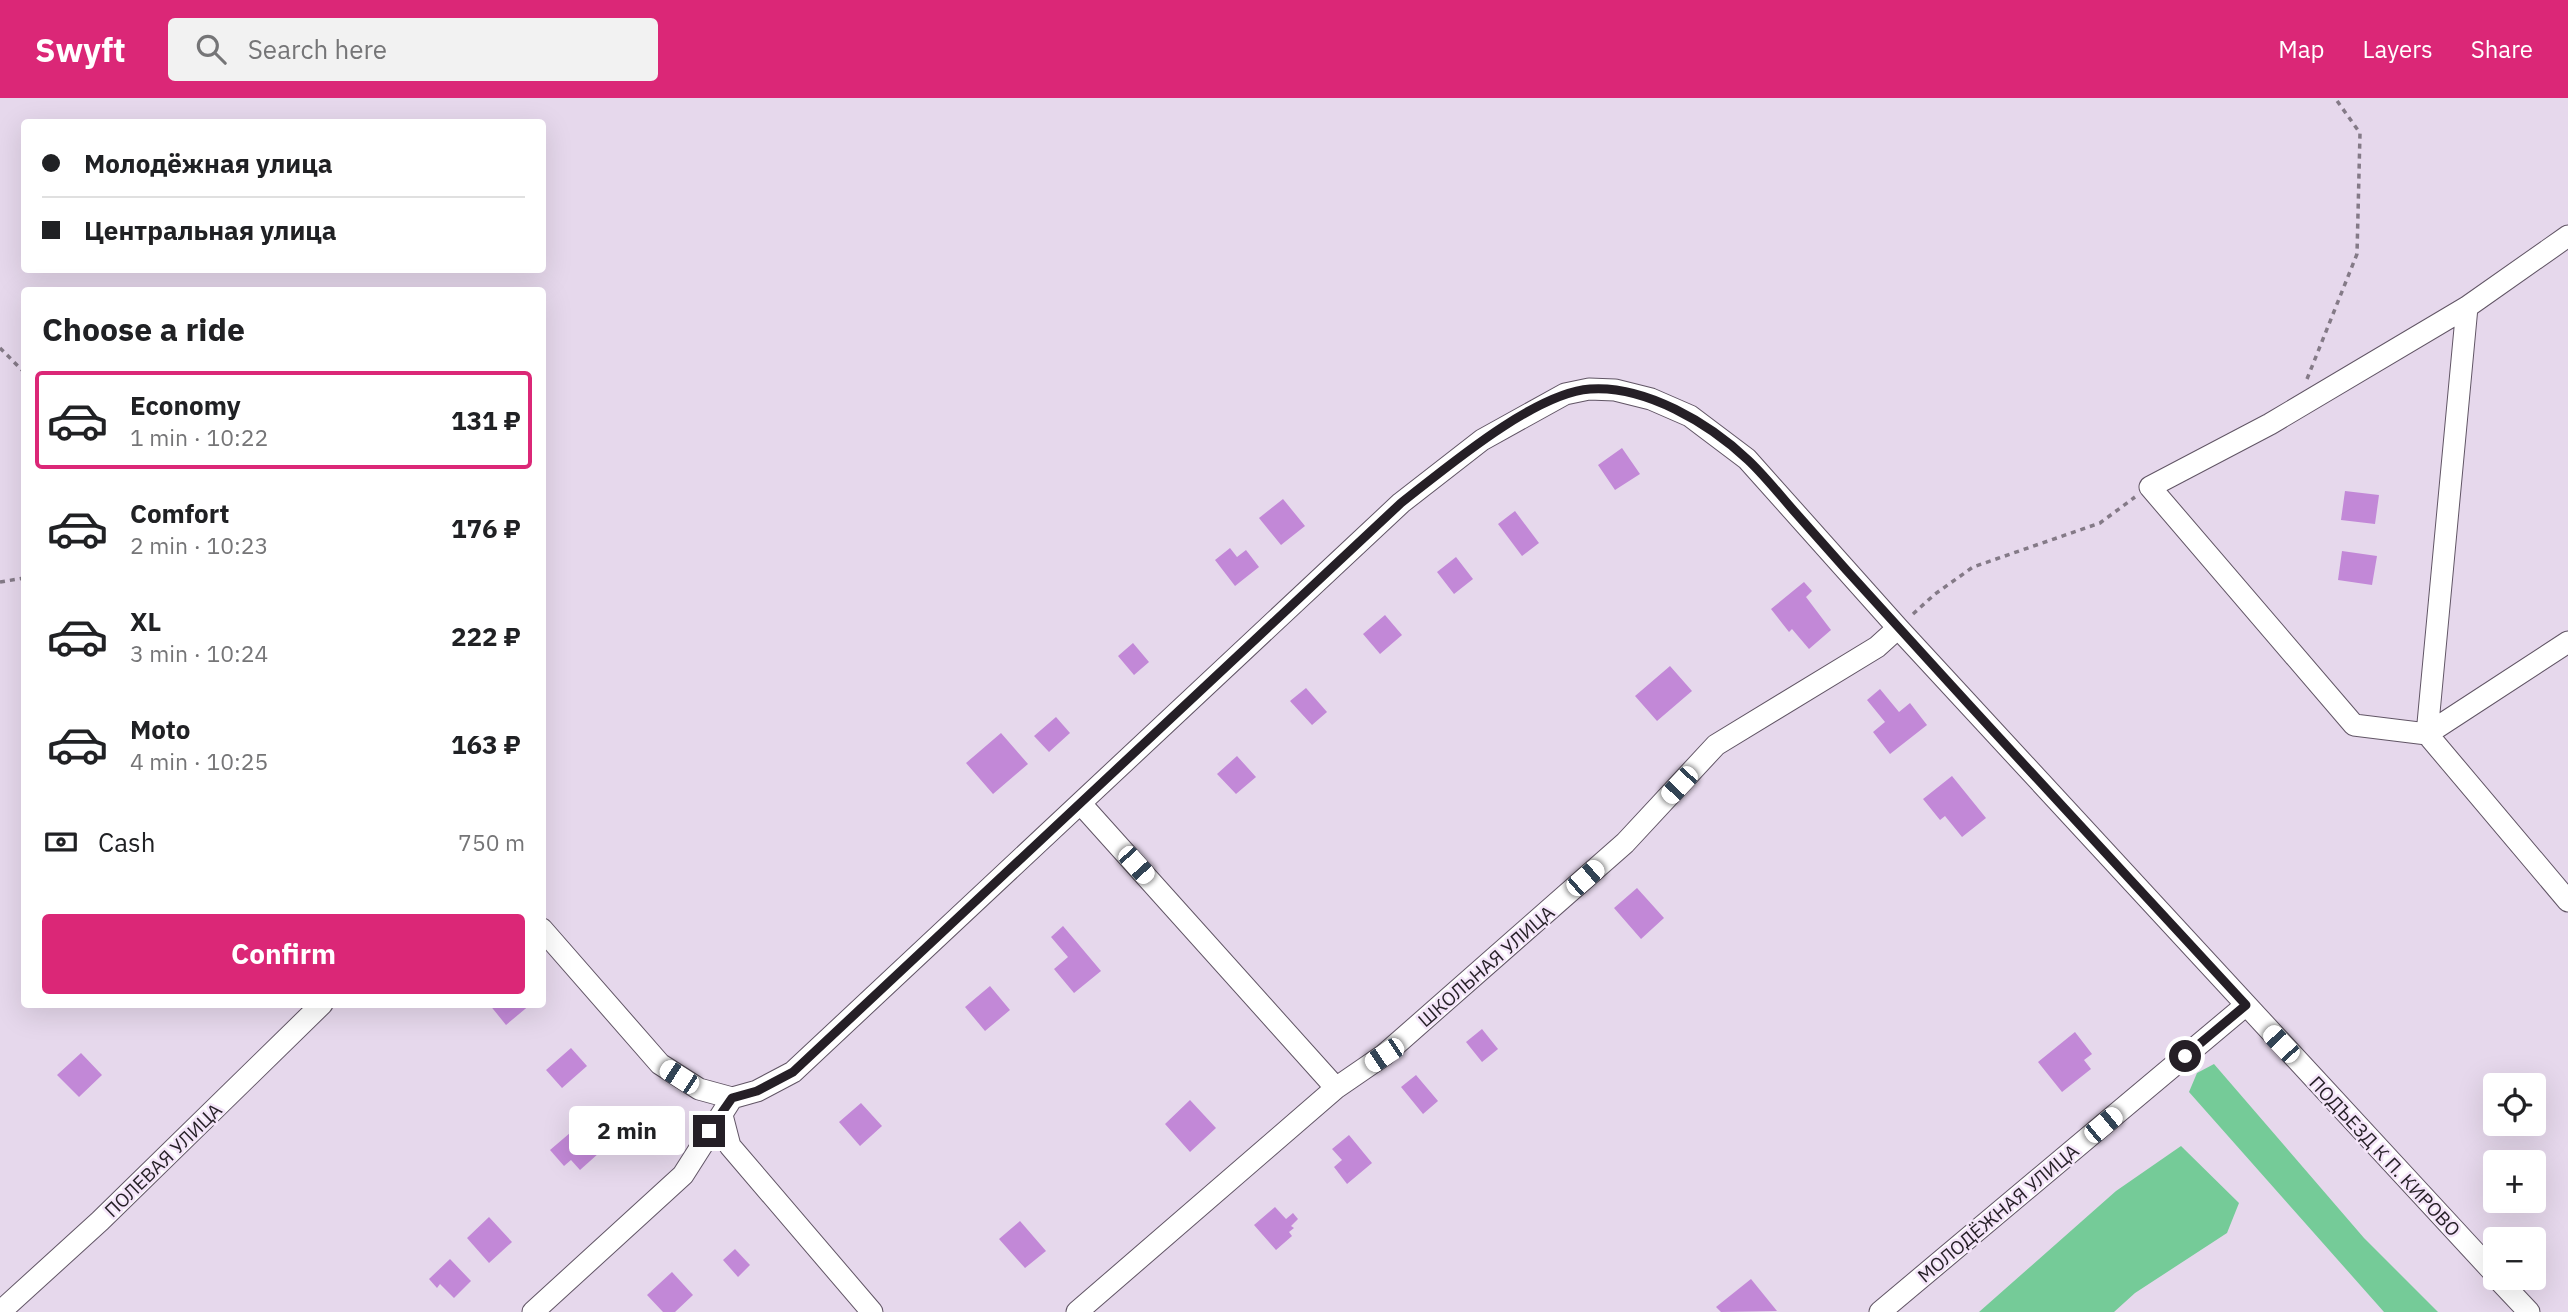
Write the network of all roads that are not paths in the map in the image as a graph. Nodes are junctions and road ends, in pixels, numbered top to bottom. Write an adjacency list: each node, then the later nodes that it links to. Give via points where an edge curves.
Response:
1 (2568, 236): 2 (street)
2 (2467, 307): 5 (street); 5 (street, via 2270,424 2150,486 2354,725)
3 (1898, 628): 6 (street, ПОДЪЕЗД К П. КИРОВО, via 1747,459 1689,416 1615,390 1565,394 1482,440 1401,503); 9 (street, ПОДЪЕЗД К П. КИРОВО); 11 (street, ШКОЛЬНАЯ УЛИЦА, via 1877,647 1716,745 1625,843 1384,1055)
4 (2568, 642): 5 (street)
5 (2427, 734): 7 (street)
6 (1081, 804): 11 (street); 12 (street, ПОДЪЕЗД К П. КИРОВО, via 793,1072)
7 (2568, 901)
8 (546, 934): 12 (street, via 660,1064)
9 (2246, 1005): 13 (street, ПОДЪЕЗД К П. КИРОВО); 19 (street, МОЛОДЁЖНАЯ УЛИЦА)
10 (318, 1008): 15 (street, ПОЛЕВАЯ УЛИЦА)
11 (1336, 1088): 18 (street, ШКОЛЬНАЯ УЛИЦА)
12 (727, 1107): 16 (street, via 683,1175); 17 (street, via 730,1146)
13 (2483, 1263)
14 (2508, 1290): 20 (street, ПОДЪЕЗД К П. КИРОВО)
15 (0, 1312)
16 (533, 1312)
17 (872, 1312)
18 (1077, 1312)
19 (1880, 1312)
20 (2529, 1312)

